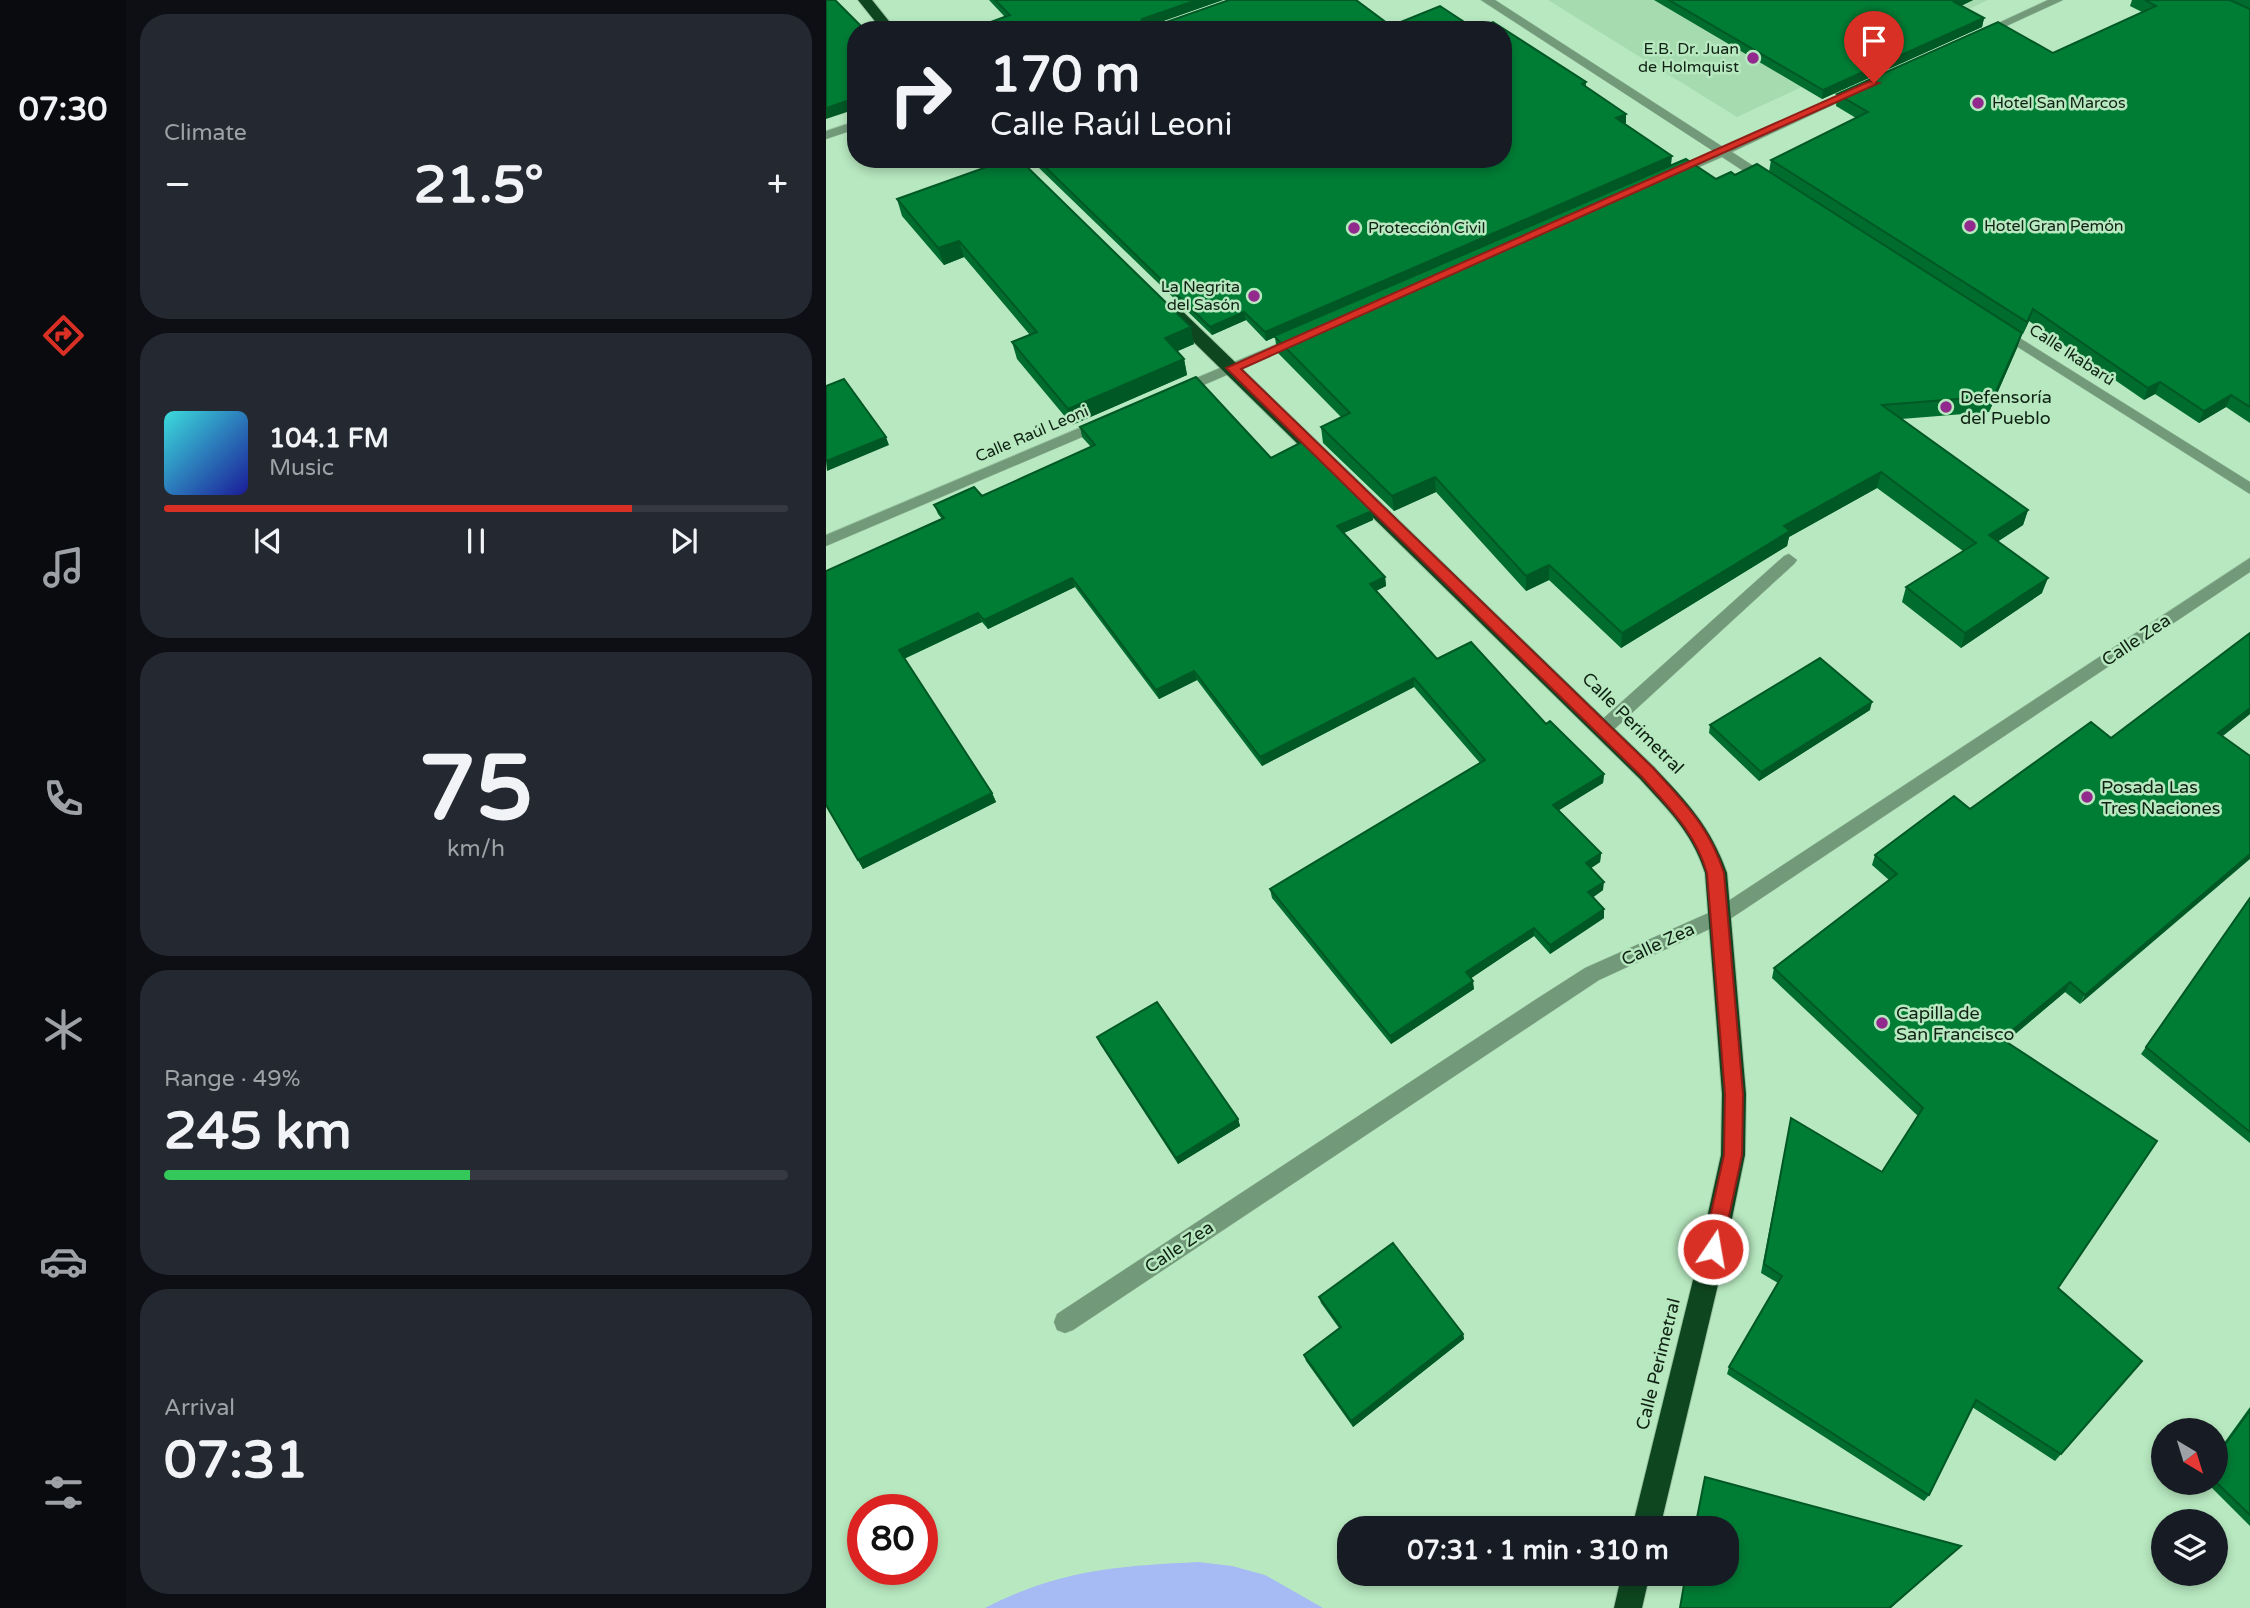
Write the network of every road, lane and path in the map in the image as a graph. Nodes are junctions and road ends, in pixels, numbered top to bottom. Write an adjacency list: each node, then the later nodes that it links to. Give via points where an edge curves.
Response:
1 (865, 0): 4 (highway)
2 (1487, 0): 9 (street)
3 (2057, 0): 5 (street)
4 (882, 21)
5 (1975, 37)
6 (1874, 83): 9 (street)
7 (847, 128): 8 (street)
8 (826, 135)
9 (1723, 152): 10 (street); 11 (street)
10 (1660, 180)
11 (1782, 190)
12 (1153, 292): 15 (highway, Calle Perimetral)
13 (1992, 325): 18 (street, Calle Ikabarú)
14 (1308, 335): 15 (street)
15 (1232, 368): 16 (street); 22 (highway, Calle Perimetral)
16 (1169, 395)
17 (1118, 417): 19 (street, Calle Raúl Leoni)
18 (2250, 489)
19 (826, 541)
20 (1789, 560): 22 (street)
21 (2250, 564): 23 (street, Calle Zea)
22 (1603, 729): 23 (highway, Calle Perimetral, via 1691,821 1707,846 1716,873)
23 (1720, 916): 24 (street, Calle Zea, via 1582,981); 25 (highway, Calle Perimetral, via 1734,1094 1733,1155)
24 (1065, 1322)
25 (1649, 1516)
26 (1633, 1586): 27 (highway)
27 (1628, 1608)

